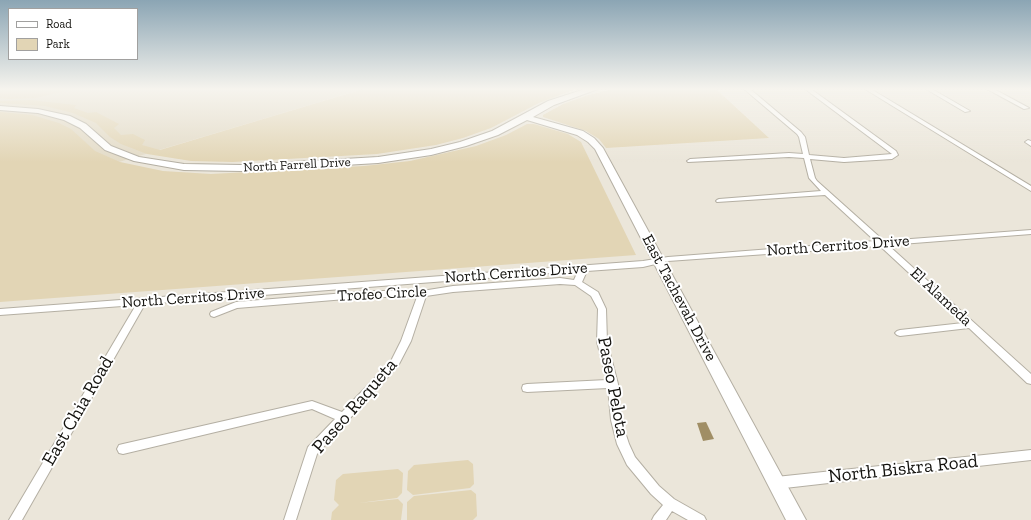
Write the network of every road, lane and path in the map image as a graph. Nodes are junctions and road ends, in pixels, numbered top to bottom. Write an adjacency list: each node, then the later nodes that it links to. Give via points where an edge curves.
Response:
1 (47, 113): 6 (street, North Farrell Drive, via 67,118 83,126 108,148 137,159 212,168 360,161 418,154 485,137)
2 (533, 113): 6 (street, North Farrell Drive)
3 (775, 113): 7 (street, El Alameda, via 802,137)
4 (841, 113): 7 (street, via 895,154 892,157 844,160)
5 (907, 113): 9 (street)
6 (526, 117): 14 (street, East Tachevah Drive, via 574,131 595,144)
7 (808, 157): 8 (street, via 789,155); 10 (street, El Alameda, via 812,178)
8 (690, 161)
9 (1031, 189)
10 (827, 193): 11 (street); 13 (street, El Alameda)
11 (719, 201)
12 (1031, 232): 13 (street, North Cerritos Drive)
13 (882, 243): 14 (street, North Cerritos Drive); 22 (street, El Alameda)
14 (660, 261): 15 (street, North Cerritos Drive); 30 (street, East Tachevah Drive)
15 (584, 268): 16 (street); 19 (street, North Cerritos Drive)
16 (577, 283): 17 (street, Trofeo Circle, via 560,280 526,282 453,288); 18 (street, Trofeo Circle)
17 (422, 294): 21 (street, Trofeo Circle, via 370,294 236,305); 27 (street, Paseo Raqueta, via 406,341 395,363)
18 (595, 294): 25 (street, Paseo Pelota, via 602,310 602,342)
19 (142, 302): 20 (street, North Cerritos Drive); 32 (street, East Chia Road)
20 (0, 312)
21 (214, 314)
22 (971, 325): 23 (street); 24 (street, El Alameda)
23 (900, 333)
24 (1030, 378)
25 (613, 384): 26 (street); 31 (street, Paseo Pelota, via 616,420 631,461 655,490)
26 (527, 388)
27 (343, 417): 28 (street, via 312,405); 33 (street, Paseo Raqueta, via 312,451)
28 (123, 449)
29 (1031, 455): 30 (street, North Biskra Road)
30 (776, 483): 36 (street, East Tachevah Drive)
31 (670, 503): 34 (street); 35 (street, Paseo Pelota)
32 (15, 520)
33 (290, 520)
34 (658, 520)
35 (700, 520)
36 (796, 520)

